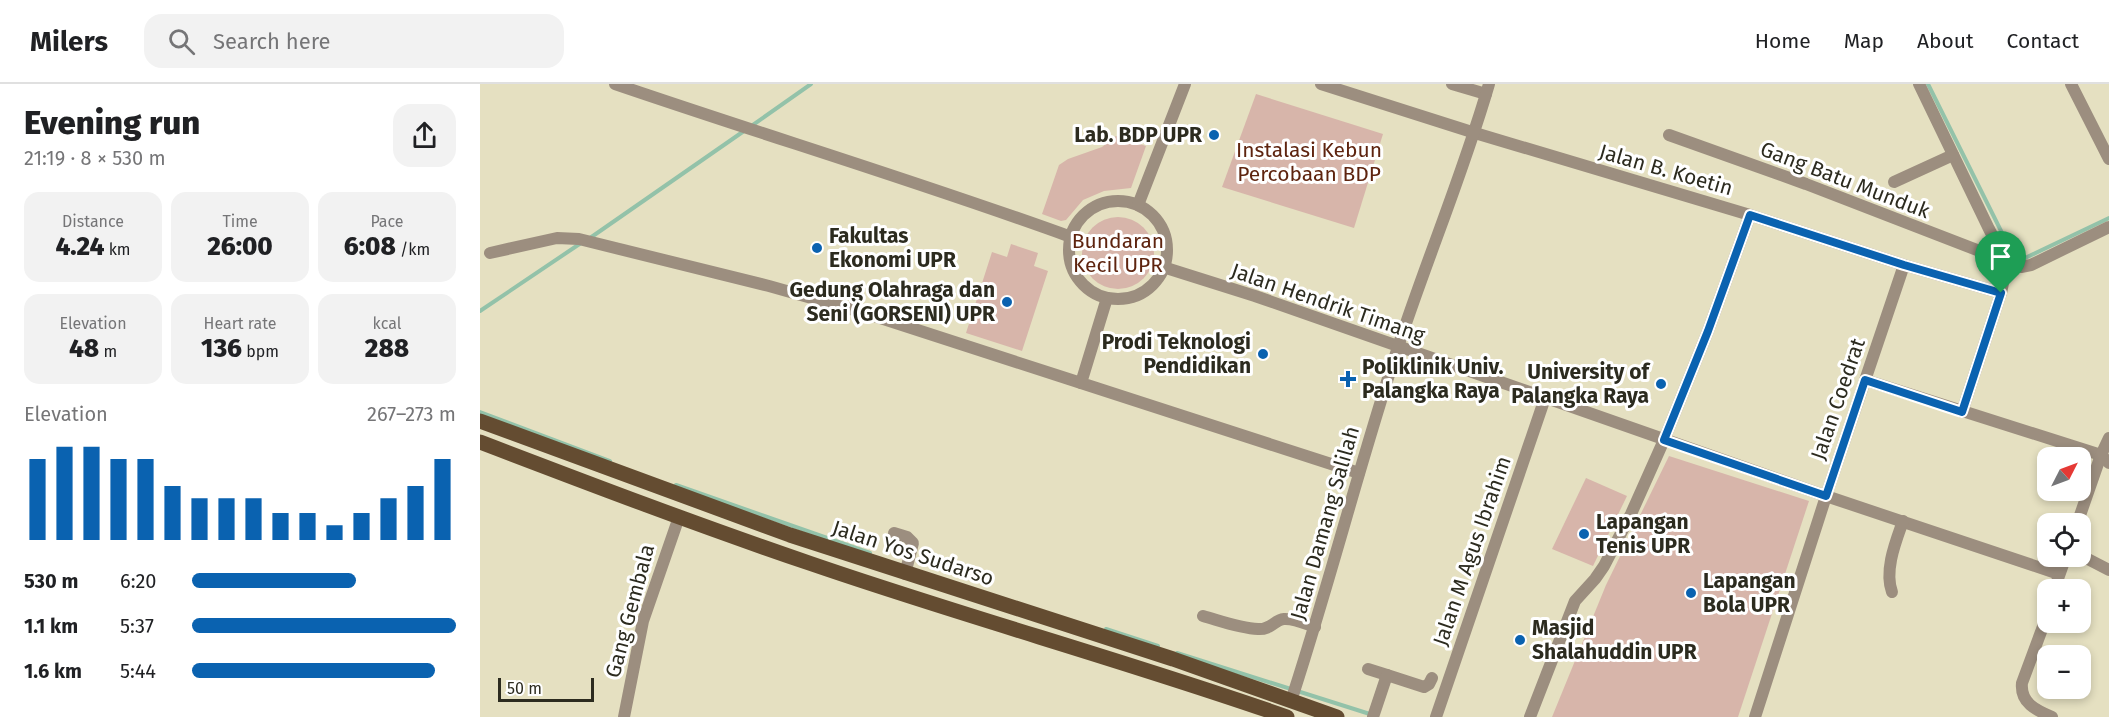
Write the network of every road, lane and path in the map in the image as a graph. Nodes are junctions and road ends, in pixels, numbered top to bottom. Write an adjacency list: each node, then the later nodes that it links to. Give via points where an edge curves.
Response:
1 (615, 84): 16 (street)
2 (1185, 84): 13 (street)
3 (1321, 84): 8 (street, Jalan B. Koetin)
4 (1452, 84): 7 (street)
5 (1919, 84): 10 (street)
6 (2071, 84): 11 (street)
7 (1487, 89): 8 (street, Jalan Damang Salilah)
8 (1475, 134): 14 (street, Jalan B. Koetin); 23 (street, Jalan Damang Salilah)
9 (1669, 135): 18 (street, Gang Batu Munduk)
10 (1953, 155): 12 (street); 18 (street)
11 (2109, 159)
12 (1894, 182)
13 (1138, 205): 16 (street, via 1109,202 1093,208 1079,220); 20 (street, via 1162,231 1166,249)
14 (1750, 215): 19 (street, Jalan B. Koetin); 30 (street)
15 (2109, 227): 18 (street, Gang Batu Munduk, via 2031,265 2021,267)
16 (1071, 237): 22 (street, via 1073,270 1090,291)
17 (490, 253): 25 (street, via 557,238 579,239 868,314)
18 (2007, 262): 21 (street)
19 (1904, 265): 21 (street, Jalan B. Koetin); 24 (street, Jalan Coedrat)
20 (1163, 267): 22 (street, via 1141,293 1124,299); 23 (street, Jalan Hendrik Timang)
21 (2001, 293): 27 (street)
22 (1107, 298): 25 (street)
23 (1398, 347): 26 (street, Jalan Hendrik Timang); 33 (street, Jalan Damang Salilah)
24 (1865, 380): 27 (street); 35 (street, Jalan Coedrat)
25 (1081, 383): 33 (street)
26 (1545, 398): 30 (street, Jalan Hendrik Timang); 61 (street, Jalan M Agus Ibrahim)
27 (1962, 412): 32 (street)
28 (480, 421): 34 (main road, Jalan Yos Sudarso)
29 (2109, 438): 32 (street)
30 (1664, 440): 35 (street, Jalan Hendrik Timang); 62 (street, via 1604,566 1575,601)
31 (480, 442): 36 (main road, Jalan Yos Sudarso)
32 (2105, 459): 37 (street)
33 (1359, 473): 51 (street, Jalan Damang Salilah)
34 (654, 486): 36 (main road); 41 (main road, Jalan Yos Sudarso)
35 (1826, 496): 39 (street, Jalan Hendrik Timang); 63 (street, Jalan Coedrat)
36 (649, 506): 38 (main road, Jalan Yos Sudarso)
37 (2082, 513)
38 (679, 517): 45 (main road, Jalan Yos Sudarso); 58 (street, Gang Gembala, via 643,621)
39 (1903, 521): 47 (street, Jalan Hendrik Timang); 49 (street, via 1890,575)
40 (894, 533): 46 (street, via 913,543)
41 (846, 554): 45 (main road); 46 (main road, Jalan Yos Sudarso)
42 (2091, 561): 44 (street)
43 (2062, 567): 47 (street)
44 (2109, 570)
45 (842, 573): 57 (main road, Jalan Yos Sudarso)
46 (906, 574): 56 (main road, Jalan Yos Sudarso)
47 (2059, 574): 48 (street)
48 (2057, 579)
49 (1892, 592)
50 (1203, 616): 51 (street, via 1246,628 1268,628 1286,619)
51 (1315, 627): 56 (street, Jalan Damang Salilah)
52 (2041, 633): 64 (street, via 2021,690 2029,705)
53 (1368, 669): 54 (street)
54 (1387, 675): 55 (street, via 1424,687); 60 (street)
55 (1432, 678)
56 (1293, 695): 59 (main road, Jalan Yos Sudarso)
57 (1277, 715)
58 (624, 717)
59 (1336, 717)
60 (1373, 717)
61 (1437, 717)
62 (1530, 717)
63 (1755, 717)
64 (2052, 717)

